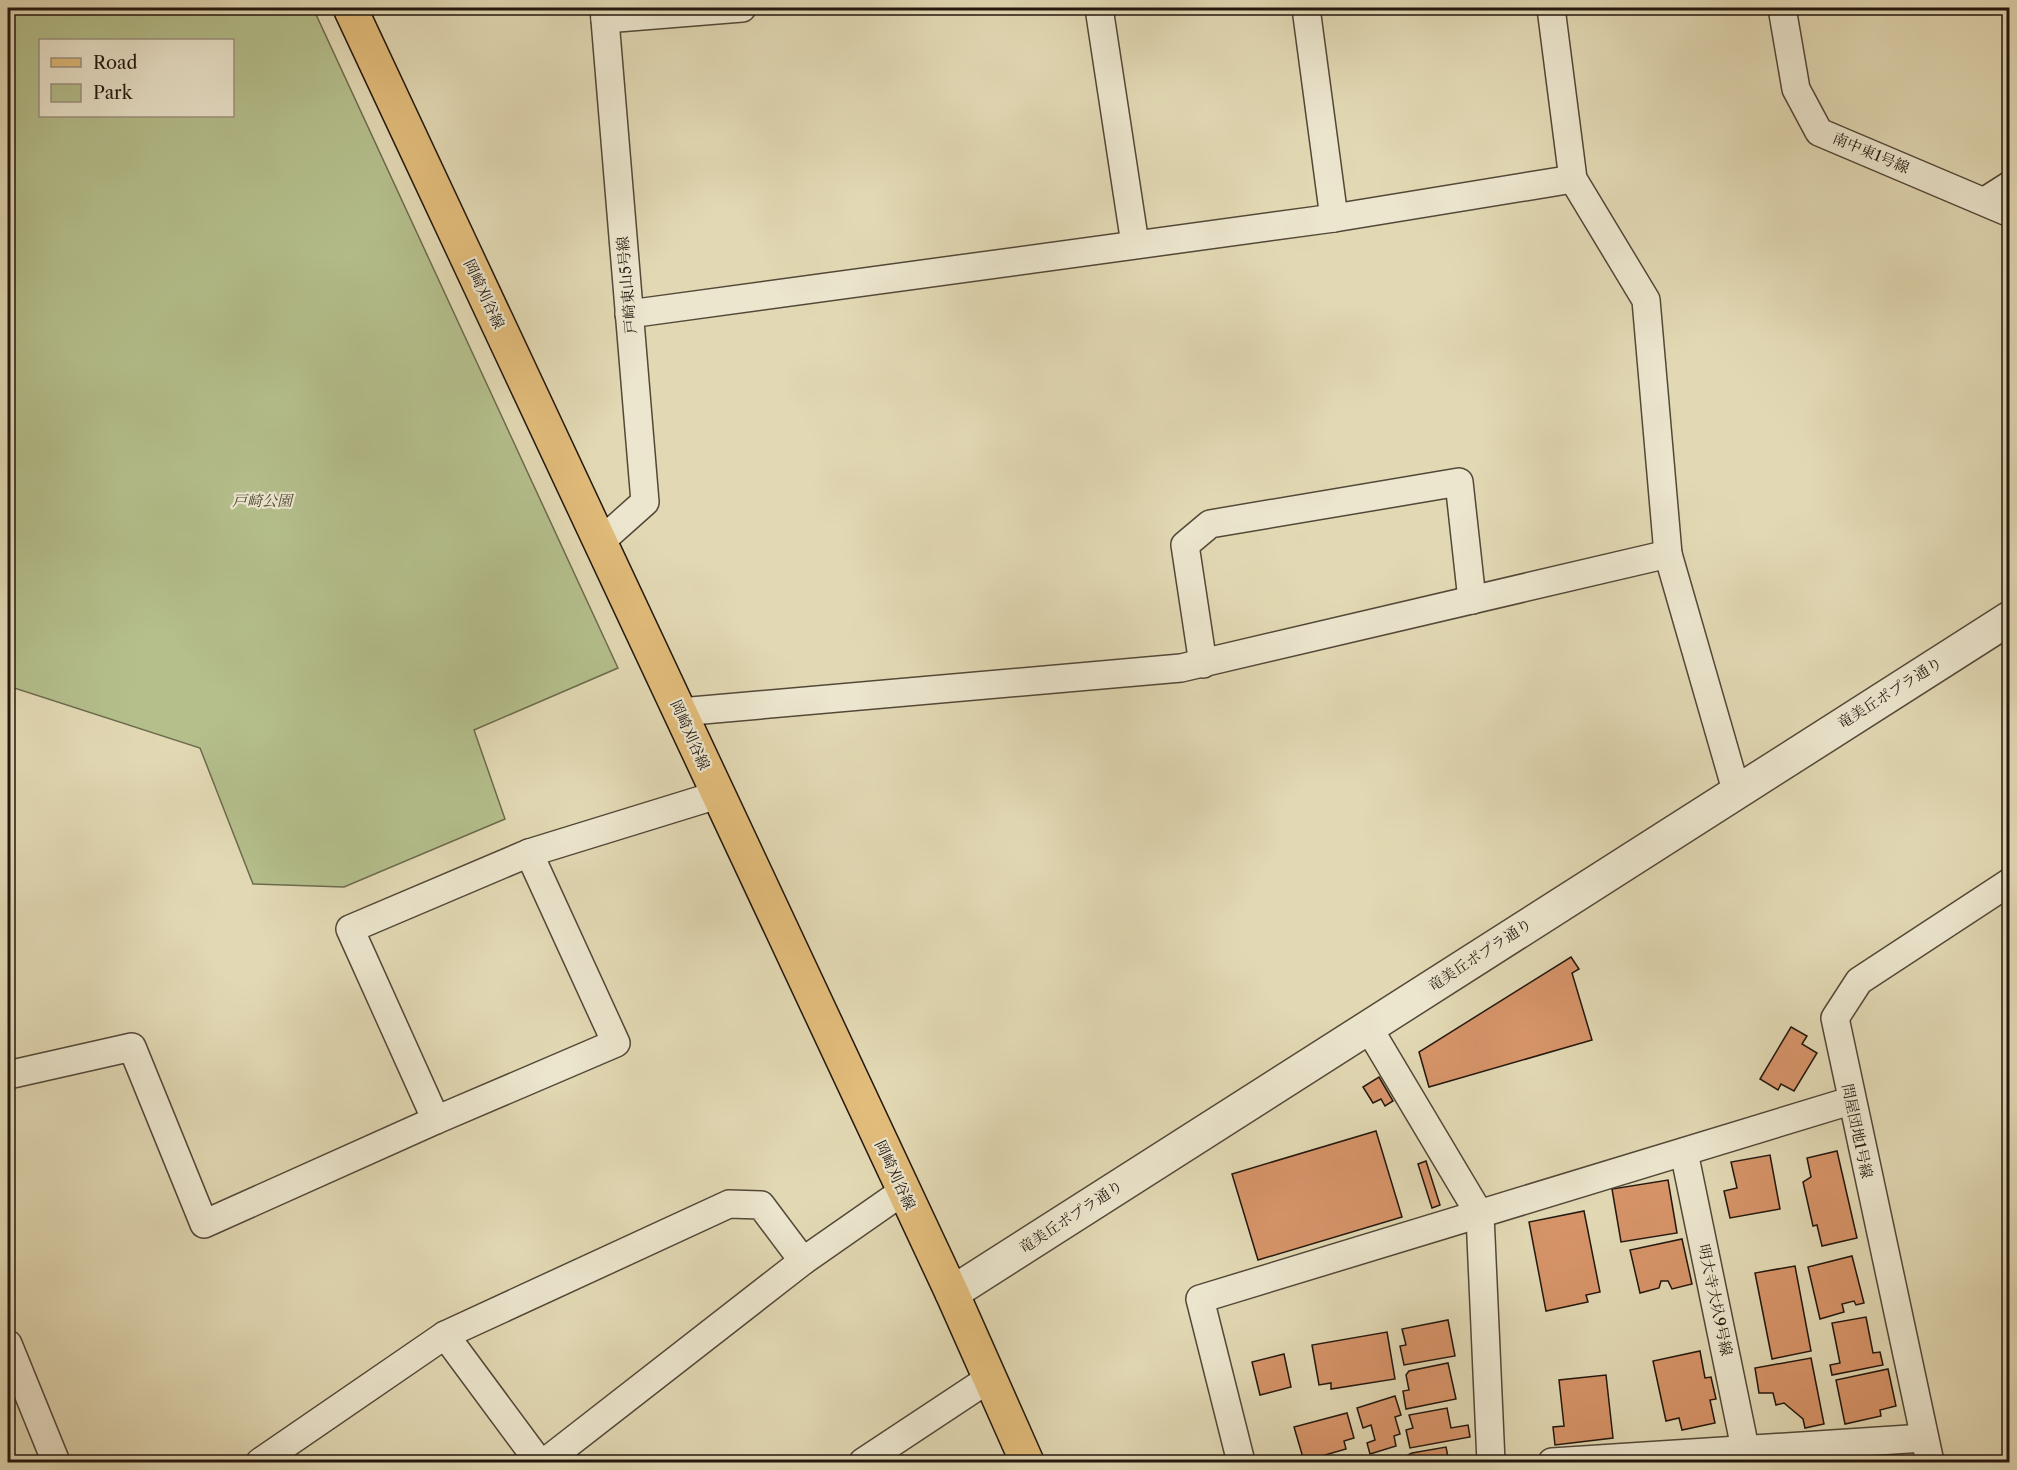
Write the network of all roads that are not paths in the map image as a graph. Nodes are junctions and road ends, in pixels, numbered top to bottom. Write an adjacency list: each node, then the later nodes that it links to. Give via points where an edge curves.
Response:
1 (350, 8): 15 (main road, 岡崎刈谷線)
2 (742, 8): 7 (street)
3 (1099, 8): 13 (street)
4 (1306, 8): 12 (street)
5 (1551, 8): 8 (street)
6 (1782, 8): 10 (street, 南中東1号線, via 1796,89 1819,132)
7 (604, 13): 14 (street, 戸崎東山5号線)
8 (1573, 179): 12 (street); 16 (street, via 1646,300)
9 (2010, 185): 10 (street)
10 (1985, 201): 11 (street, 南中東1号線)
11 (2010, 213)
12 (1334, 218): 13 (street)
13 (1135, 244): 14 (street)
14 (630, 314): 15 (street, 戸崎東山5号線, via 645,502)
15 (599, 543): 20 (main road, 岡崎刈谷線)
16 (1668, 554): 17 (street); 21 (street)
17 (1472, 600): 19 (street); 19 (street, via 1459,482 1210,524 1185,545)
18 (2010, 618): 21 (street, 竜美丘ポプラ通り)
19 (1203, 664): 20 (street)
20 (680, 712): 22 (main road, 岡崎刈谷線)
21 (1736, 790): 25 (street, 竜美丘ポプラ通り)
22 (717, 795): 23 (street); 30 (main road, 岡崎刈谷線)
23 (530, 853): 28 (street, via 616,1043); 28 (street, via 350,928)
24 (2010, 882): 27 (street, 問屋団地1号線, via 1858,981 1835,1018)
25 (1368, 1027): 31 (street); 33 (street, 竜美丘ポプラ通り)
26 (8, 1075): 28 (street, via 132,1047 204,1224)
27 (1850, 1101): 29 (street); 38 (street, 問屋団地1号線)
28 (436, 1120)
29 (1684, 1152): 31 (street); 37 (street, 明大寺大圦9号線)
30 (902, 1192): 32 (street); 33 (main road, 岡崎刈谷線)
31 (1480, 1215): 39 (street, via 1200,1299); 46 (street)
32 (803, 1261): 34 (street, via 761,1204 729,1204); 43 (street)
33 (952, 1293): 36 (main road, 岡崎刈谷線)
34 (445, 1335): 41 (street); 42 (street)
35 (8, 1344): 40 (street)
36 (990, 1378): 44 (street); 45 (main road, 岡崎刈谷線)
37 (1745, 1448): 38 (street); 47 (street)
38 (1927, 1450)
39 (1232, 1460)
40 (56, 1462)
41 (260, 1462)
42 (539, 1462)
43 (545, 1462)
44 (863, 1462)
45 (1027, 1462)
46 (1491, 1462)
47 (1552, 1462)

